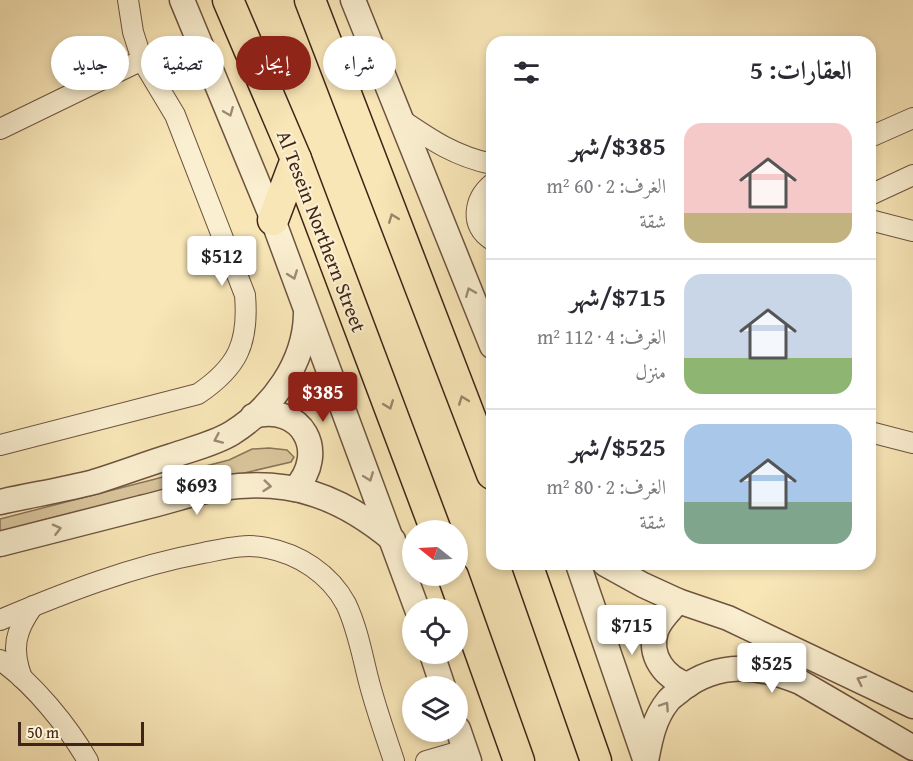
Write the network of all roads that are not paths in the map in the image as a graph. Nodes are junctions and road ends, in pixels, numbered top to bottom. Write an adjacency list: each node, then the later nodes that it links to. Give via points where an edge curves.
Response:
1 (128, 0): 6 (street)
2 (182, 0): 20 (street, one-way to 20)
3 (228, 0): 13 (main road, Al Tesein Northern Street)
4 (309, 0): 30 (main road, one-way to 4)
5 (353, 0): 9 (street)
6 (141, 57)
7 (141, 60): 11 (street)
8 (160, 90): 29 (street, via 175,115 245,295 243,341 233,363 218,381 198,394)
9 (399, 118): 14 (street, via 447,150); 25 (street, one-way to 9)
10 (913, 118): 12 (street)
11 (0, 129)
12 (876, 134)
13 (296, 159): 20 (main road); 33 (main road, Al Tesein Northern Street, one-way to 33)
14 (486, 162)
15 (913, 175): 17 (street)
16 (876, 186): 17 (street)
17 (890, 187): 19 (street)
18 (486, 189): 23 (street, via 476,208 478,225)
19 (876, 193)
20 (273, 220): 24 (street, one-way to 24)
21 (876, 221): 22 (street)
22 (913, 231)
23 (486, 235)
24 (307, 312): 26 (street, via 306,332 287,378); 34 (street, one-way to 34)
25 (486, 321)
26 (253, 416): 31 (street, via 279,414 302,428 309,439 310,466); 32 (street, one-way to 32, via 211,443 94,482)
27 (876, 434): 28 (street)
28 (913, 443)
29 (0, 445)
30 (486, 458)
31 (295, 489): 34 (street, via 348,507); 35 (street, one-way to 31, via 219,489 257,485)
32 (0, 502)
33 (432, 520)
34 (393, 541): 39 (street)
35 (0, 544)
36 (529, 570): 54 (main road)
37 (580, 570): 55 (street)
38 (616, 570): 40 (street)
39 (413, 598)
40 (678, 601): 46 (street, via 656,631 654,648 665,672); 47 (street, one-way to 40, via 728,618)
41 (33, 606): 42 (street); 45 (street, via 21,623 16,642 16,662); 51 (street, via 83,586 187,556 240,546 290,554 312,566 346,604)
42 (0, 620)
43 (468, 626): 53 (main road)
44 (0, 660): 45 (street)
45 (23, 681): 50 (street, via 60,719)
46 (688, 685): 49 (street, via 703,675 722,670 782,674); 55 (street, one-way to 46, via 657,718 669,699)
47 (913, 706)
48 (463, 747): 52 (street)
49 (913, 748)
50 (88, 761)
51 (394, 761)
52 (426, 761)
53 (519, 761)
54 (596, 761)
55 (646, 761)

